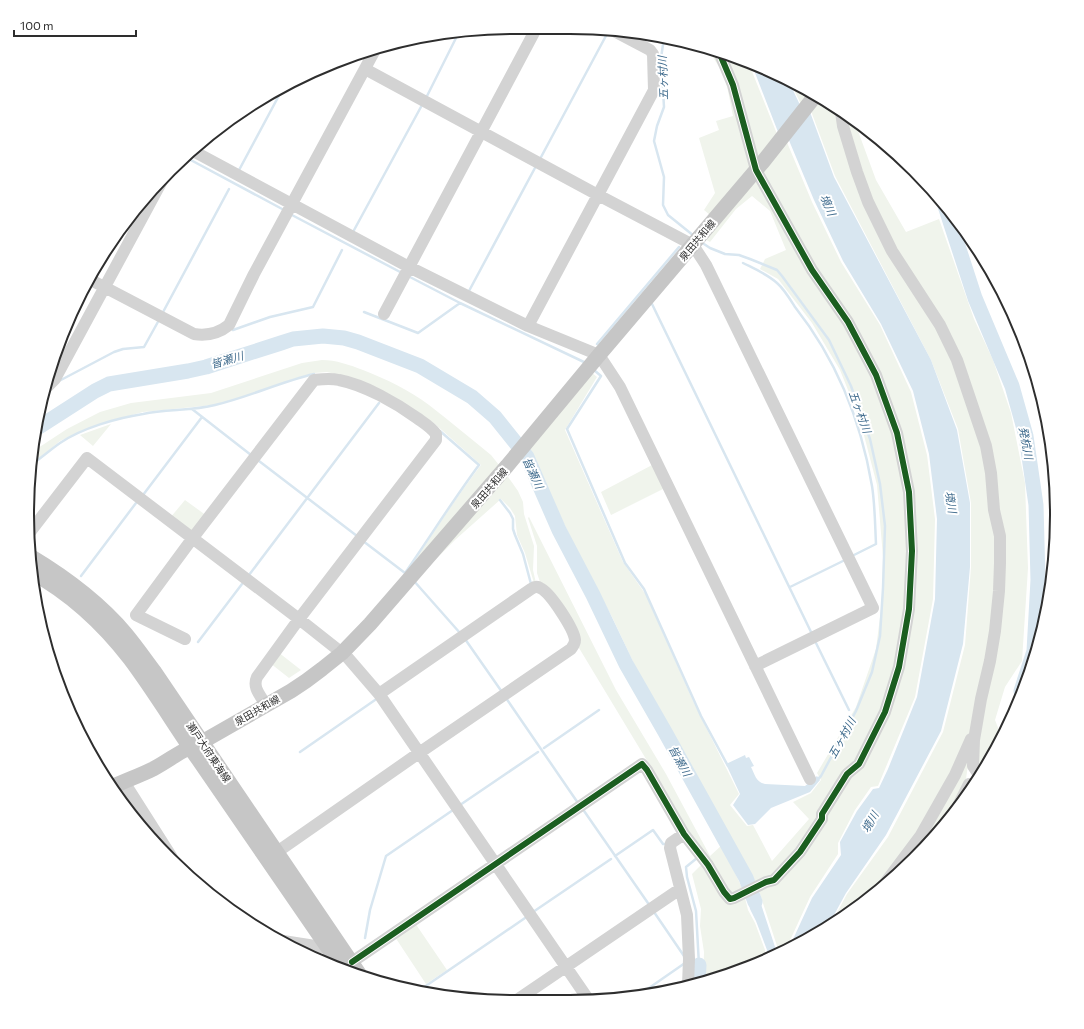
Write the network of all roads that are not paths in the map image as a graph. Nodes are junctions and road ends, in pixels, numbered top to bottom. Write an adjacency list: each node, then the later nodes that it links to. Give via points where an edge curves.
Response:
1 (533, 34): 8 (street)
2 (626, 37): 11 (street, via 650,50 654,90)
3 (372, 56): 5 (street)
4 (722, 59): 10 (street)
5 (365, 69): 8 (street); 13 (street)
6 (812, 99): 10 (main road, 泉田共和線)
7 (842, 119): 32 (street, via 868,202 892,251 940,325 957,360 986,446 1000,536 1000,563 995,631)
8 (481, 132): 11 (street); 15 (street)
9 (197, 154): 13 (street)
10 (759, 166): 14 (main road, 泉田共和線); 39 (street, via 812,270 848,322 876,375 896,433 909,492 912,551 909,609 899,667 885,712 859,764 847,774 800,852 774,880 730,899)
11 (598, 195): 14 (street); 19 (street)
12 (153, 198): 17 (street)
13 (288, 209): 15 (street); 17 (street, via 229,325 223,329 201,335 194,334)
14 (693, 244): 20 (main road, 泉田共和線); 29 (street, via 706,265 873,608)
15 (406, 273): 18 (street); 19 (street)
16 (94, 281): 17 (street)
17 (105, 287): 21 (street)
18 (384, 314)
19 (528, 326): 20 (street)
20 (598, 357): 28 (main road, 泉田共和線, via 375,619); 29 (street, via 620,387)
21 (53, 381)
22 (34, 526): 23 (street, via 87,458)
23 (192, 539): 26 (street); 26 (street, via 314,380 326,378 352,384 404,409 432,429 436,434 436,440); 27 (street, via 136,615)
24 (36, 560): 33 (main road, 瀬戸大府東海線, via 75,586 126,633 154,671)
25 (38, 576): 33 (main road, 瀬戸大府東海線, via 79,606 112,637)
26 (299, 619): 28 (street); 31 (street, via 255,682 255,687)
27 (185, 639)
28 (342, 653): 30 (street); 31 (main road, 泉田共和線, via 291,691)
29 (755, 666): 36 (street)
30 (378, 694): 34 (street); 34 (street, via 531,589 536,587 544,590 562,612 575,641 571,649)
31 (266, 705): 33 (main road, 泉田共和線)
32 (976, 727): 35 (street); 41 (street, via 955,775 921,835)
33 (195, 744): 37 (main road, 泉田共和線, via 153,769); 40 (main road, 瀬戸大府東海線); 45 (main road, 瀬戸大府東海線)
34 (419, 753): 40 (street); 42 (street)
35 (976, 770)
36 (810, 779)
37 (119, 784): 38 (street)
38 (153, 830)
39 (684, 834): 42 (street, via 642,764); 43 (street, via 671,843 670,848)
40 (277, 852): 47 (main road, 瀬戸大府東海線)
41 (902, 860)
42 (495, 865): 48 (street); 49 (street)
43 (680, 888): 49 (street); 50 (street, via 687,915)
44 (299, 943): 45 (street)
45 (328, 948): 46 (main road, 瀬戸大府東海線)
46 (345, 963)
47 (348, 965)
48 (354, 967)
49 (565, 967): 51 (street); 52 (street)
50 (688, 980)
51 (524, 995)
52 (585, 995)

